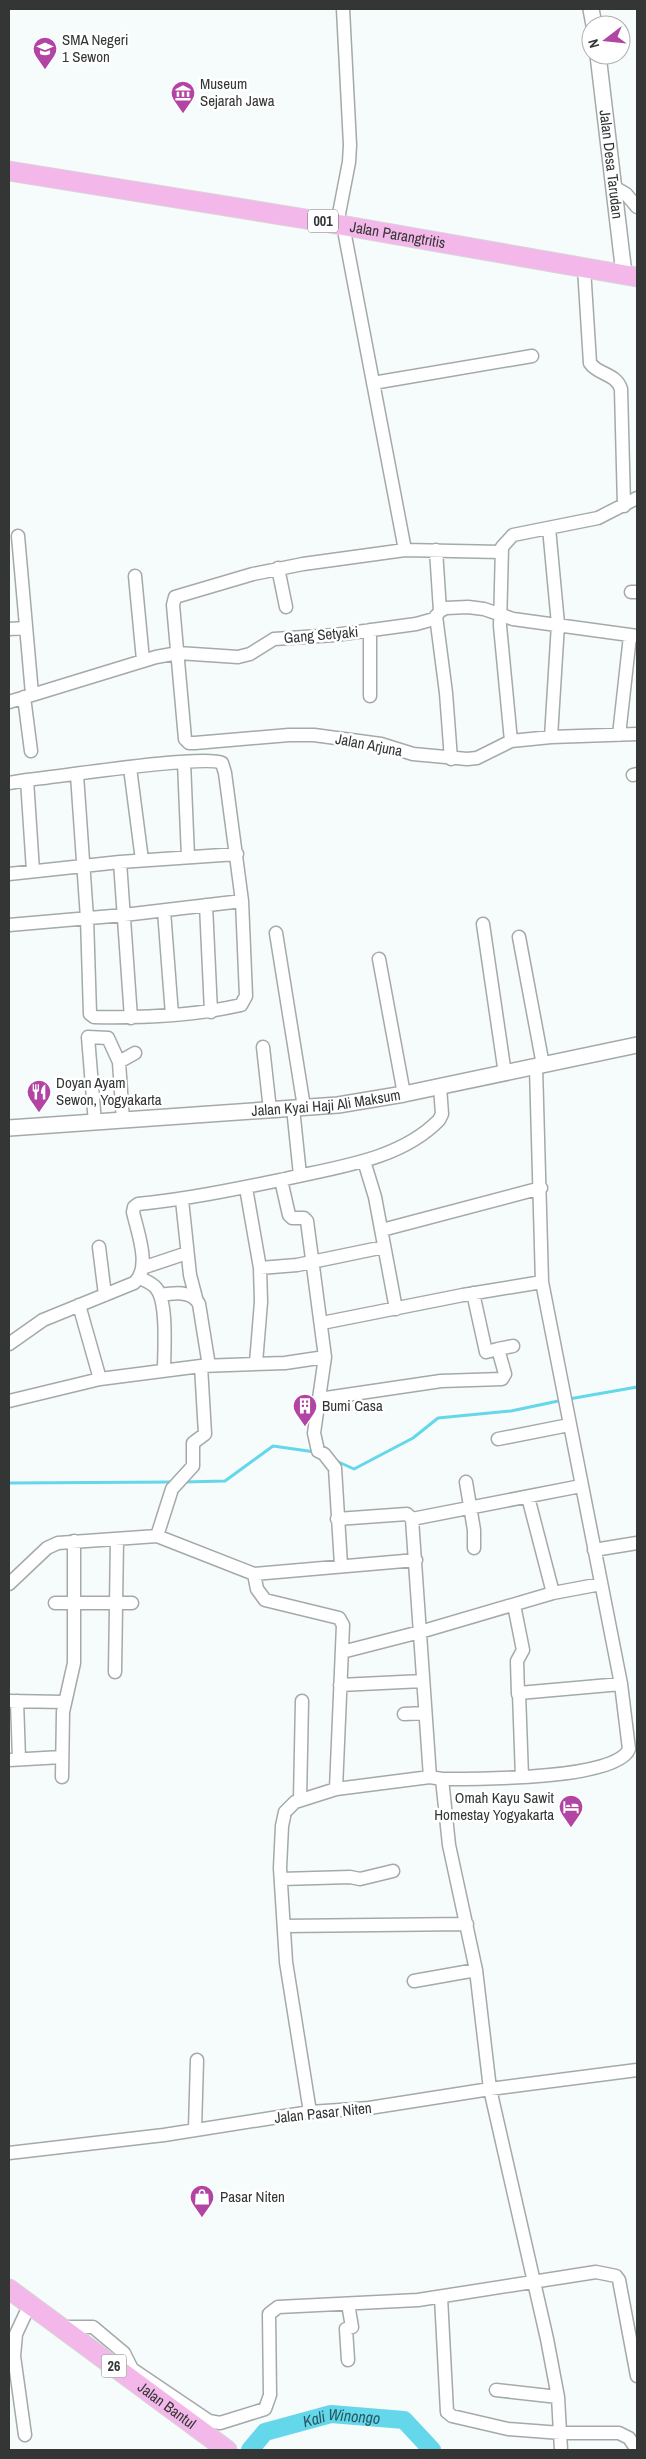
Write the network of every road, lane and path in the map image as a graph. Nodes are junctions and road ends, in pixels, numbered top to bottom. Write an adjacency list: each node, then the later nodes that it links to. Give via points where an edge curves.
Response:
1 (343, 9): 6 (street, via 350,145)
2 (599, 65): 4 (street, Jalan Desa Tarudan)
3 (9, 171): 6 (main road, Jalan Parangtritis / 001)
4 (614, 187): 5 (street, via 626,194); 8 (street, Jalan Desa Tarudan)
5 (637, 207)
6 (340, 224): 7 (main road, Jalan Parangtritis / 001); 10 (street)
7 (584, 268): 8 (main road, Jalan Parangtritis / 001); 12 (street, via 590,363 617,381 621,389)
8 (631, 276)
9 (532, 356): 10 (street)
10 (372, 383): 15 (street)
11 (637, 498): 12 (street)
12 (624, 506): 13 (street, via 598,518)
13 (549, 528): 17 (street, via 513,535 506,540); 23 (street)
14 (18, 536): 24 (street)
15 (406, 550): 16 (street); 18 (street)
16 (436, 550): 17 (street); 21 (street)
17 (501, 552): 22 (street)
18 (278, 568): 20 (street); 28 (street, via 175,597)
19 (135, 576): 29 (street)
20 (286, 607)
21 (438, 614): 22 (street, Gang Setyaki, via 446,608 476,608); 26 (street, Gang Setyaki, via 416,624); 38 (street)
22 (502, 617): 23 (street, Gang Setyaki); 36 (street, via 500,626)
23 (558, 624): 27 (street, Gang Setyaki); 35 (street)
24 (26, 628): 25 (street); 30 (street)
25 (9, 630)
26 (370, 630): 28 (street, Gang Setyaki, via 274,639 250,654 238,657); 31 (street)
27 (634, 636): 34 (street)
28 (178, 653): 29 (street, Gang Setyaki); 38 (street, Jalan Arjuna, via 183,732 189,743 314,735 381,744 413,754)
29 (143, 660): 30 (street, Gang Setyaki)
30 (28, 695): 32 (street, Gang Setyaki); 37 (street)
31 (370, 696)
32 (9, 702)
33 (637, 734): 34 (street, Jalan Arjuna)
34 (619, 735): 35 (street, Jalan Arjuna)
35 (550, 737): 36 (street, Jalan Arjuna)
36 (511, 741): 38 (street, Jalan Arjuna, via 477,758)
37 (31, 751)
38 (451, 759)
39 (184, 762): 40 (street); 44 (street, via 214,760 223,765); 45 (street)
40 (130, 768): 41 (street); 46 (street)
41 (77, 775): 42 (street); 48 (street)
42 (27, 780): 43 (street); 49 (street)
43 (9, 783)
44 (237, 854): 45 (street); 51 (street)
45 (188, 857): 46 (street)
46 (142, 860): 47 (street)
47 (120, 862): 48 (street); 54 (street)
48 (84, 866): 49 (street); 55 (street)
49 (33, 871): 50 (street)
50 (9, 874)
51 (242, 901): 52 (street); 61 (street, via 245,1000 241,1005)
52 (206, 905): 53 (street); 61 (street)
53 (164, 911): 54 (street); 62 (street)
54 (124, 915): 55 (street); 63 (street)
55 (87, 918): 57 (street); 63 (street, via 90,1014 94,1017)
56 (483, 924): 69 (street)
57 (9, 925)
58 (276, 933): 72 (street)
59 (519, 937): 68 (street)
60 (379, 959): 71 (street)
61 (211, 1012): 62 (street)
62 (172, 1015): 63 (street)
63 (131, 1018)
64 (637, 1045): 68 (street, Jalan Kyai Haji Ali Maksum)
65 (263, 1047): 73 (street)
66 (135, 1053): 67 (street)
67 (119, 1062): 74 (street); 75 (street, via 108,1038 88,1036)
68 (539, 1066): 69 (street, Jalan Kyai Haji Ali Maksum); 81 (street)
69 (506, 1074): 70 (street, Jalan Kyai Haji Ali Maksum)
70 (440, 1087): 71 (street, Jalan Kyai Haji Ali Maksum); 77 (street, via 442,1114 437,1123 401,1147)
71 (404, 1094): 72 (street, Jalan Kyai Haji Ali Maksum)
72 (299, 1108): 73 (street, Jalan Kyai Haji Ali Maksum); 78 (street)
73 (270, 1110): 74 (street, Jalan Kyai Haji Ali Maksum)
74 (123, 1121): 75 (street, Jalan Kyai Haji Ali Maksum)
75 (95, 1123): 76 (street, Jalan Kyai Haji Ali Maksum)
76 (9, 1128)
77 (364, 1161): 78 (street); 83 (street)
78 (300, 1175): 79 (street)
79 (281, 1180): 80 (street); 87 (street, via 289,1215 307,1221)
80 (246, 1188): 82 (street); 88 (street)
81 (541, 1188): 83 (street); 90 (street)
82 (182, 1200): 86 (street); 89 (street, via 134,1207)
83 (382, 1230): 85 (street)
84 (99, 1247): 92 (street)
85 (384, 1247): 87 (street); 96 (street)
86 (187, 1253): 89 (street); 94 (street)
87 (313, 1262): 88 (street); 97 (street)
88 (260, 1268): 102 (street)
89 (141, 1273): 92 (street, via 134,1283); 93 (street)
90 (542, 1282): 91 (street); 108 (street)
91 (473, 1293): 96 (street); 100 (street, via 486,1352)
92 (105, 1295): 95 (street)
93 (160, 1295): 94 (street); 104 (street)
94 (196, 1298): 103 (street)
95 (79, 1305): 98 (street, via 43,1320); 105 (street)
96 (396, 1309): 97 (street)
97 (322, 1323): 101 (street)
98 (9, 1344)
99 (513, 1346): 100 (street)
100 (498, 1349): 106 (street, via 504,1374 500,1380 441,1381)
101 (325, 1357): 102 (street, via 285,1363); 106 (street)
102 (256, 1363): 103 (street)
103 (205, 1366): 104 (street); 116 (street, via 206,1432 193,1444 193,1466 172,1489)
104 (164, 1371): 105 (street)
105 (100, 1379): 107 (street)
106 (320, 1398): 114 (street, via 315,1443 318,1451 335,1468)
107 (9, 1400)
108 (569, 1425): 109 (street); 111 (street)
109 (498, 1439)
110 (466, 1482): 113 (street)
111 (581, 1486): 112 (street); 121 (street)
112 (528, 1497): 113 (street); 127 (street)
113 (471, 1508): 115 (street); 120 (street)
114 (337, 1519): 115 (street, via 407,1514); 123 (street)
115 (412, 1519): 122 (street)
116 (157, 1536): 117 (street); 124 (street)
117 (117, 1539): 118 (street); 130 (street)
118 (74, 1540): 125 (street, via 50,1546); 129 (street)
119 (637, 1543): 121 (street)
120 (474, 1548)
121 (594, 1550): 126 (street)
122 (416, 1560): 123 (street); 133 (street)
123 (341, 1565): 124 (street)
124 (254, 1574): 134 (street, via 257,1589 265,1600 339,1618 343,1625)
125 (9, 1584)
126 (601, 1584): 127 (street); 137 (street)
127 (553, 1593): 132 (street)
128 (55, 1603): 129 (street)
129 (75, 1603): 130 (street); 142 (street, via 74,1663)
130 (115, 1603): 131 (street); 135 (street)
131 (132, 1603)
132 (514, 1606): 133 (street); 139 (street, via 524,1650 517,1661)
133 (420, 1632): 134 (street); 136 (street)
134 (342, 1652): 138 (street)
135 (115, 1672)
136 (422, 1681): 138 (street); 143 (street)
137 (621, 1684): 139 (street, via 523,1691); 148 (street, via 630,1743 627,1754 602,1767)
138 (340, 1685): 150 (street)
139 (518, 1694): 148 (street)
140 (302, 1700): 151 (street)
141 (13, 1701): 142 (street); 146 (street)
142 (64, 1702): 145 (street)
143 (425, 1713): 144 (street); 149 (street)
144 (404, 1714)
145 (62, 1757): 146 (street); 147 (street)
146 (14, 1759)
147 (62, 1777)
148 (522, 1777): 149 (street)
149 (436, 1778): 150 (street); 154 (street)
150 (336, 1789): 151 (street)
151 (300, 1800): 153 (street, via 285,1812)
152 (393, 1870): 153 (street, via 360,1879)
153 (281, 1879): 155 (street)
154 (467, 1924): 155 (street); 156 (street)
155 (284, 1926): 161 (street, via 286,1962)
156 (476, 1970): 157 (street); 160 (street)
157 (414, 1982)
158 (197, 2060): 162 (street)
159 (637, 2070): 160 (street, Jalan Pasar Niten)
160 (490, 2089): 161 (street, Jalan Pasar Niten, via 370,2108); 164 (street)
161 (310, 2112): 162 (street, Jalan Pasar Niten)
162 (196, 2129): 163 (street, Jalan Pasar Niten)
163 (9, 2152)
164 (535, 2283): 166 (street); 169 (street, via 596,2272 616,2276); 174 (street)
165 (9, 2289): 167 (main road, Jalan Bantul / 26)
166 (441, 2297): 168 (street); 175 (street, via 447,2412 463,2420 508,2430)
167 (30, 2304): 171 (main road, Jalan Bantul / 26); 176 (street, via 16,2334 14,2356)
168 (348, 2304): 170 (street, via 352,2327 346,2329); 171 (street, via 278,2307 272,2310 267,2406 241,2417 220,2423 209,2421)
169 (633, 2335): 172 (street)
170 (348, 2360)
171 (129, 2372): 177 (main road, Jalan Bantul / 26)
172 (637, 2376)
173 (496, 2390): 174 (street)
174 (558, 2397): 175 (street)
175 (561, 2433): 178 (street); 179 (street, via 619,2433 629,2438)
176 (25, 2435)
177 (223, 2447)
178 (561, 2450)
179 (637, 2450)

